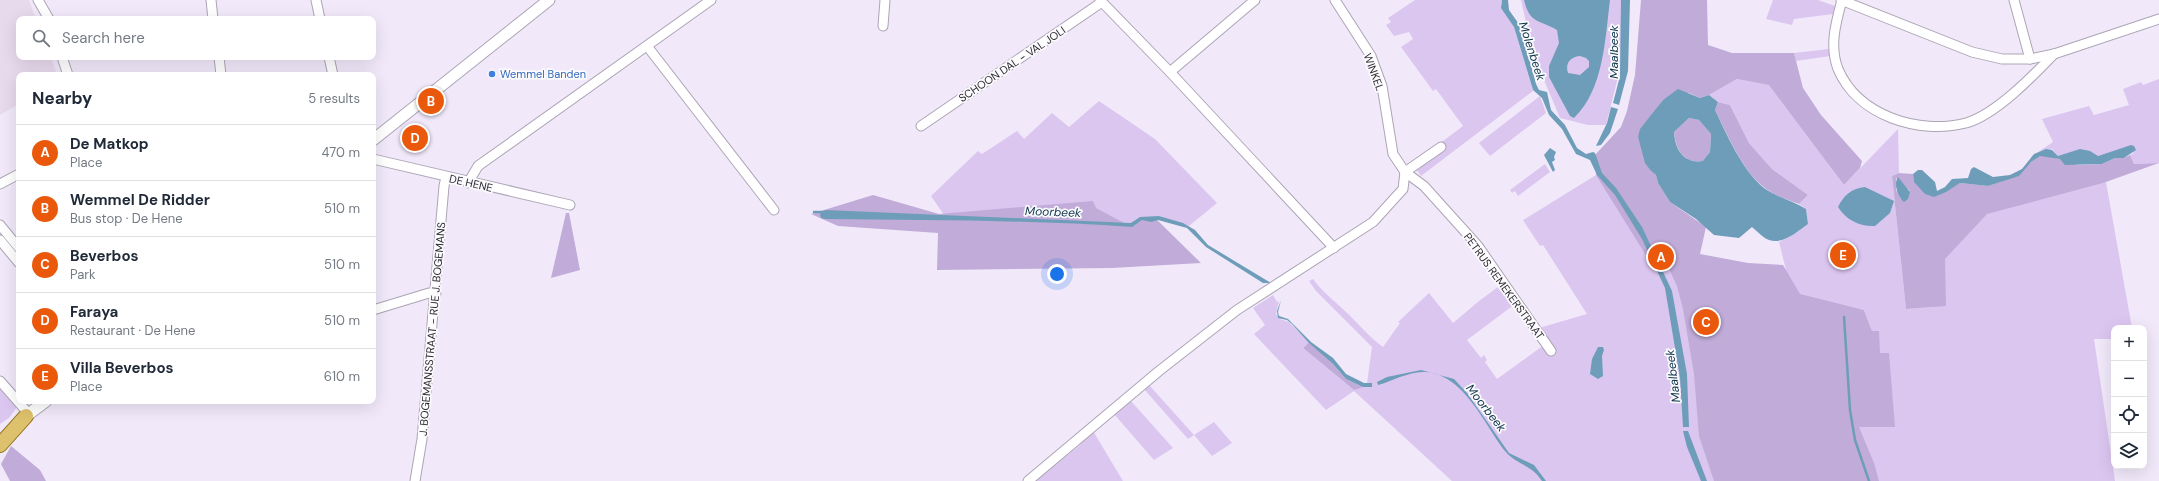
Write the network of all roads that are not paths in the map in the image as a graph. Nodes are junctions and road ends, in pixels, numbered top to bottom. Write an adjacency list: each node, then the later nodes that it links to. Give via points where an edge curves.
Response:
1 (38, 0): 12 (street)
2 (210, 0): 13 (street)
3 (316, 0): 14 (street)
4 (548, 0): 28 (street)
5 (711, 0): 17 (street)
6 (885, 0): 16 (street)
7 (1255, 0): 26 (street)
8 (1335, 0): 31 (street, WINKEL, via 1371,56 1382,86 1393,154)
9 (1842, 0): 18 (street, via 1834,27 1834,52 1838,68 1849,86 1864,101 1890,117 1906,123 1932,127 1966,123 1979,117 2008,97); 19 (street, via 1972,52 2002,58)
10 (2014, 0): 19 (street)
11 (1101, 1): 26 (street); 27 (street, SCHOON DAL - VAL JOLI)
12 (46, 16)
13 (213, 16)
14 (319, 16)
15 (2159, 19): 18 (street)
16 (883, 26)
17 (647, 46): 34 (street, via 478,166); 37 (street)
18 (2054, 54): 19 (street)
19 (2030, 59)
20 (63, 60): 23 (street)
21 (219, 60): 24 (street)
22 (330, 60): 25 (street)
23 (67, 72)
24 (221, 72)
25 (332, 72)
26 (1170, 72): 41 (street)
27 (921, 126)
28 (376, 138)
29 (1441, 147): 31 (street)
30 (376, 160): 33 (street, DE HENE)
31 (1405, 172): 41 (street, via 1403,189 1392,204 1374,222); 45 (street, PETRUS REMEKERSTRAAT, via 1424,186 1478,246)
32 (16, 176): 35 (street)
33 (446, 177): 34 (street, DE HENE); 43 (street, J. BOGEMANSSTRAAT - RUE J. BOGEMANS)
34 (468, 183): 36 (street, DE HENE)
35 (0, 184)
36 (570, 205)
37 (774, 210)
38 (0, 225): 40 (street)
39 (0, 240): 42 (street)
40 (16, 244)
41 (1334, 248): 54 (street, via 1237,310)
42 (16, 259)
43 (436, 294): 44 (street, via 429,293); 53 (street, J. BOGEMANSSTRAAT - RUE J. BOGEMANS)
44 (376, 309)
45 (1551, 351)
46 (0, 381): 47 (street)
47 (16, 401)
48 (18, 404): 50 (street)
49 (42, 404): 50 (street)
50 (27, 415): 51 (main road); 52 (main road)
51 (0, 431)
52 (0, 445)
53 (416, 481)
54 (1028, 481)

